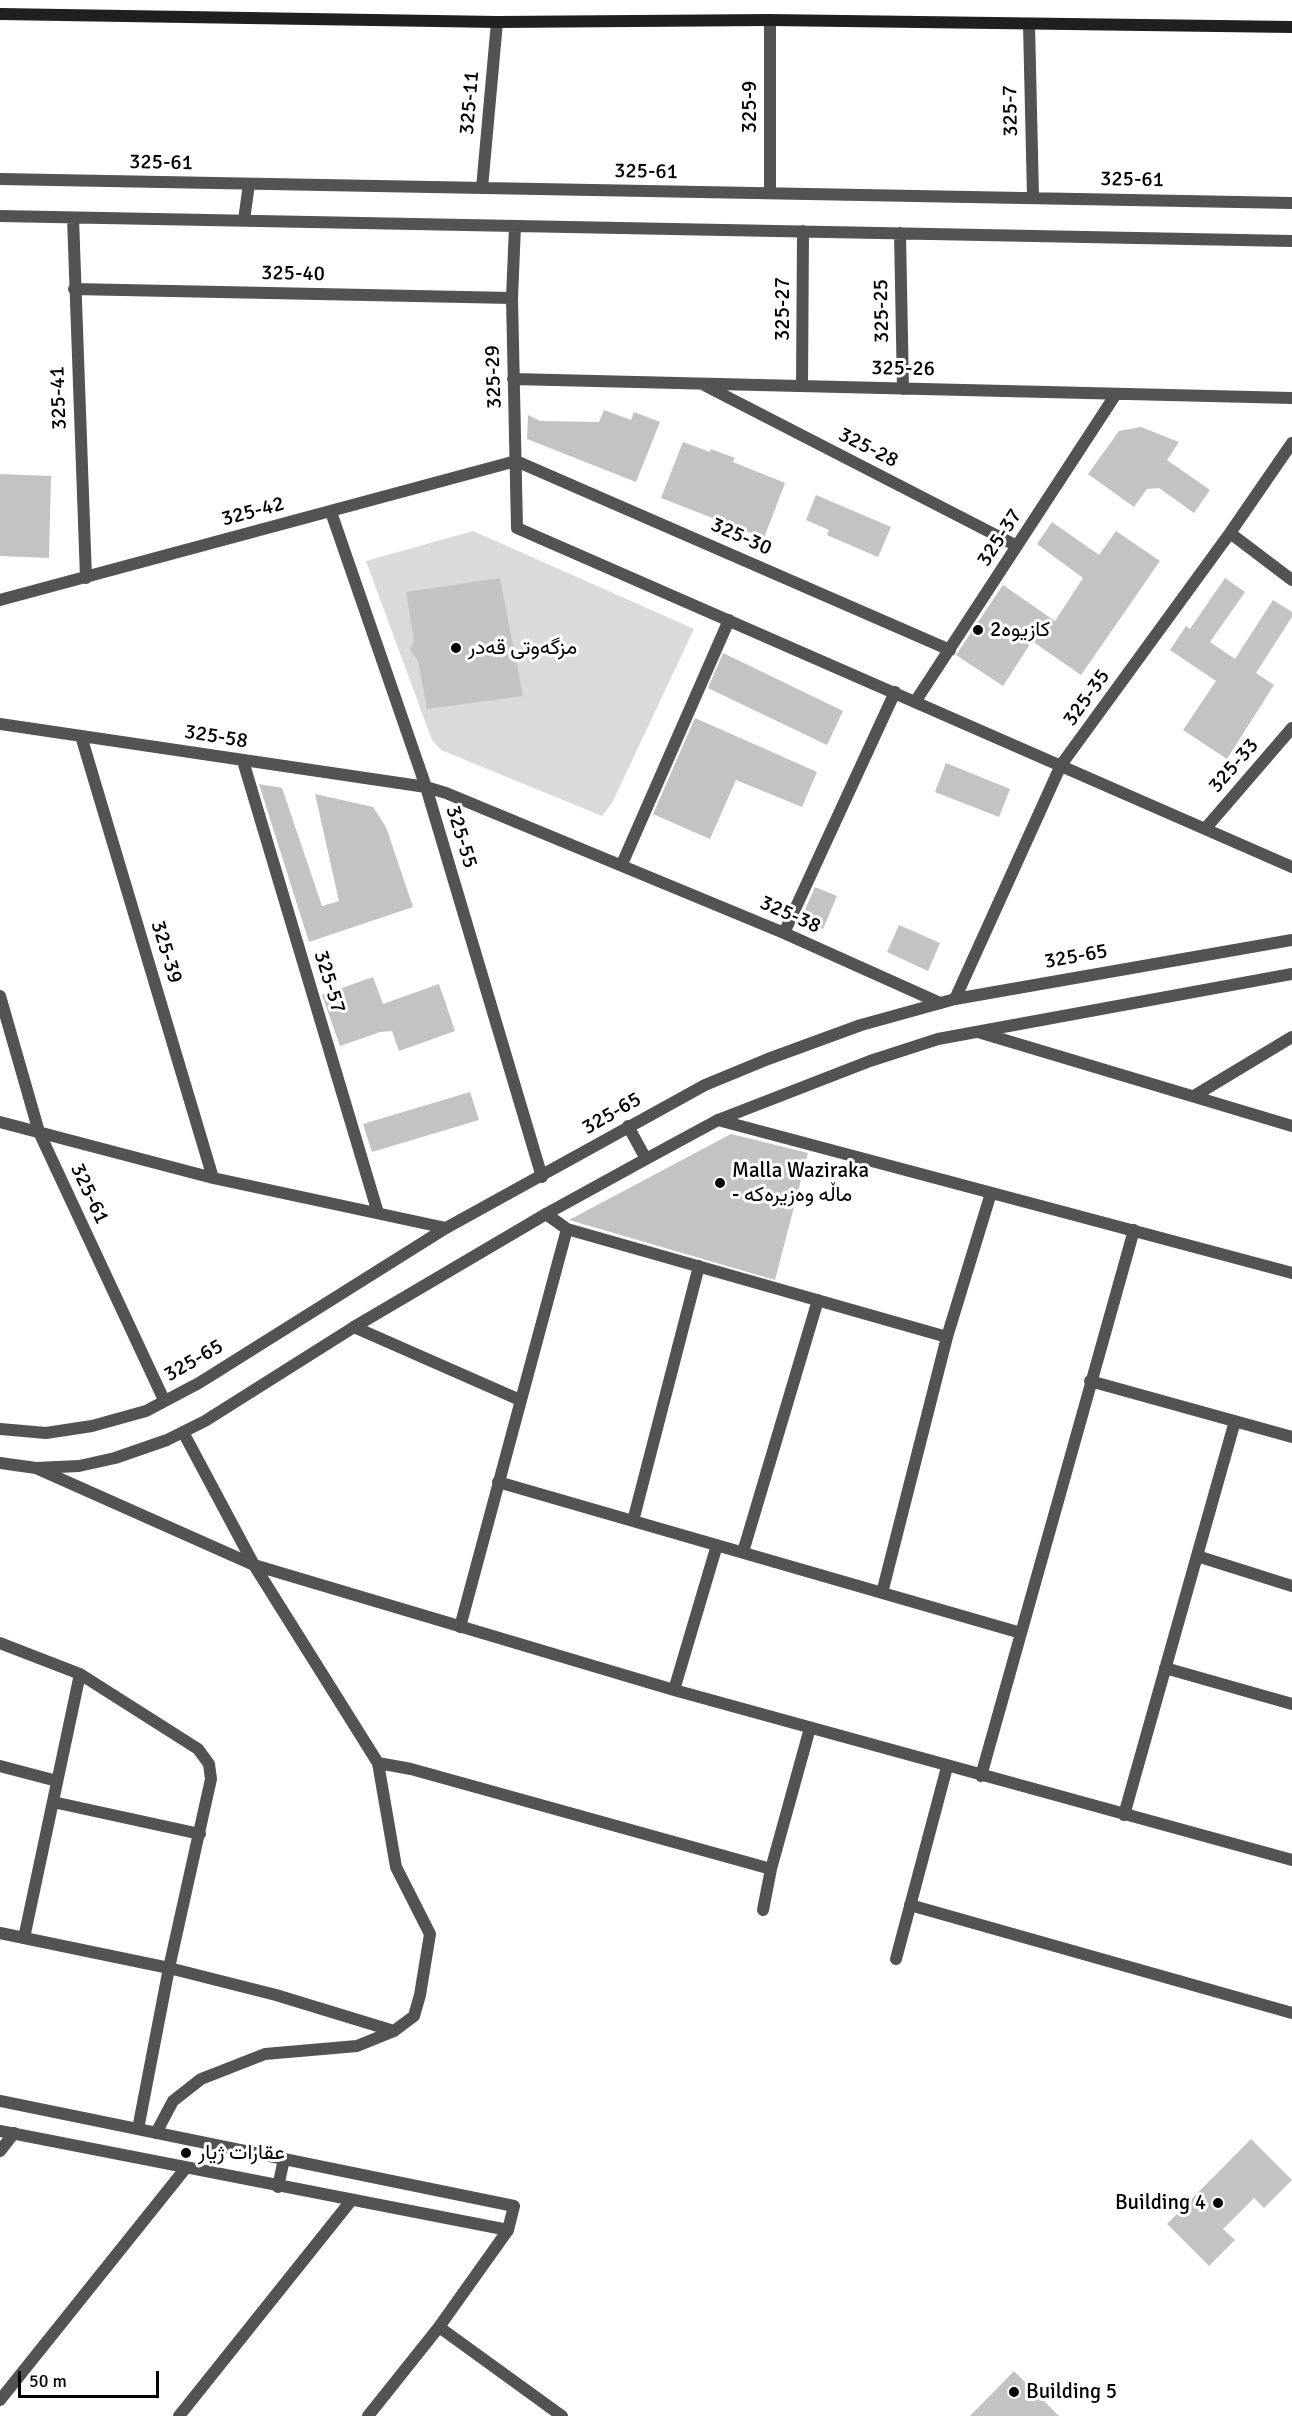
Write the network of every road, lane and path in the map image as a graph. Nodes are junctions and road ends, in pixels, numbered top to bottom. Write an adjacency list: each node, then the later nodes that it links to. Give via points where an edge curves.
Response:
1 (0, 14): 3 (main road)
2 (770, 20): 3 (main road); 4 (main road); 9 (street, 325-9)
3 (497, 22): 8 (street, 325-11)
4 (1029, 24): 5 (main road); 10 (street, 325-7)
5 (1292, 27)
6 (0, 179): 7 (street, 325-61)
7 (249, 184): 8 (street, 325-61); 14 (street)
8 (482, 188): 9 (street, 325-61)
9 (770, 193): 10 (street, 325-61)
10 (1033, 197): 11 (street, 325-61)
11 (1292, 203)
12 (0, 216): 13 (street)
13 (73, 218): 14 (street); 19 (street, 325-41)
14 (244, 220): 15 (street)
15 (514, 226): 16 (street); 20 (street, 325-29)
16 (803, 231): 17 (street); 23 (street, 325-27)
17 (900, 233): 18 (street); 24 (street, 325-25)
18 (1292, 241)
19 (74, 289): 20 (street, 325-40); 32 (street, 325-41)
20 (512, 298): 21 (street, 325-29)
21 (513, 379): 22 (street, 325-26); 28 (street, 325-29)
22 (701, 384): 23 (street, 325-26); 31 (street, 325-28)
23 (802, 387): 24 (street, 325-26)
24 (903, 389): 25 (street, 325-26)
25 (1116, 394): 26 (street, 325-26); 31 (street, 325-37)
26 (1292, 398)
27 (1292, 443): 30 (street, 325-35)
28 (516, 461): 29 (street, 325-42); 35 (street, 325-29, via 517,528); 36 (street, 325-30)
29 (331, 512): 32 (street, 325-42); 44 (street, 325-55)
30 (1230, 533): 33 (street); 43 (street, 325-35)
31 (1017, 546): 36 (street, 325-37)
32 (86, 578): 34 (street, 325-42)
33 (1292, 580)
34 (0, 600)
35 (729, 620): 37 (street); 46 (street)
36 (950, 650): 38 (street, 325-37)
37 (895, 693): 38 (street); 48 (street)
38 (915, 702): 43 (street)
39 (0, 724): 41 (street, 325-58)
40 (1292, 728): 45 (street, 325-33)
41 (81, 736): 42 (street, 325-58); 64 (street, 325-39)
42 (243, 761): 44 (street, 325-58); 66 (street, 325-57)
43 (1061, 765): 45 (street); 52 (street, 325-35)
44 (426, 787): 46 (street, 325-38); 63 (street, 325-55)
45 (1205, 829): 47 (street)
46 (622, 864): 48 (street, 325-38)
47 (1292, 867)
48 (784, 933): 53 (street, 325-38)
49 (1292, 940): 52 (street, 325-65)
50 (1292, 974): 54 (street)
51 (0, 996): 61 (street, 325-61)
52 (955, 999): 53 (street, 325-65)
53 (940, 1003): 59 (street, 325-65, via 861,1025 768,1059 705,1085)
54 (978, 1032): 56 (street); 57 (street, via 901,1050)
55 (1292, 1037): 56 (street)
56 (1194, 1096): 60 (street)
57 (718, 1120): 62 (street); 65 (street)
58 (0, 1122): 61 (street)
59 (628, 1126): 62 (street); 63 (street, 325-65)
60 (1292, 1126)
61 (39, 1132): 64 (street); 77 (street, 325-61)
62 (646, 1159): 67 (street)
63 (542, 1177): 68 (street, 325-65)
64 (213, 1178): 66 (street)
65 (991, 1192): 70 (street); 75 (street)
66 (378, 1213): 68 (street)
67 (546, 1214): 69 (street); 74 (street)
68 (446, 1228): 77 (street, 325-65, via 199,1383)
69 (567, 1229): 71 (street); 78 (street)
70 (1134, 1230): 72 (street); 76 (street)
71 (699, 1266): 73 (street); 86 (street)
72 (1292, 1273)
73 (818, 1300): 75 (street); 88 (street)
74 (354, 1328): 78 (street); 81 (street)
75 (947, 1336): 92 (street)
76 (1090, 1381): 79 (street); 94 (street)
77 (164, 1400): 80 (street, 325-65, via 147,1411 92,1426 46,1433)
78 (520, 1400): 85 (street)
79 (1235, 1421): 82 (street); 89 (street)
80 (0, 1429)
81 (183, 1432): 84 (street, via 115,1458 79,1466); 90 (street)
82 (1292, 1437)
83 (0, 1464): 84 (street)
84 (36, 1468): 90 (street)
85 (498, 1482): 86 (street); 93 (street)
86 (633, 1521): 87 (street)
87 (717, 1545): 88 (street); 98 (street)
88 (743, 1552): 92 (street)
89 (1197, 1556): 91 (street); 96 (street)
90 (254, 1565): 93 (street); 101 (street)
91 (1292, 1586)
92 (882, 1593): 94 (street)
93 (460, 1627): 98 (street)
94 (1021, 1633): 104 (street)
95 (0, 1643): 97 (street)
96 (1165, 1668): 99 (street); 107 (street)
97 (80, 1674): 105 (street); 108 (street, via 198,1749 209,1764 211,1779)
98 (674, 1690): 100 (street)
99 (1292, 1704)
100 (810, 1728): 103 (street); 110 (street)
101 (378, 1763): 110 (street); 118 (street, via 396,1867 430,1934 414,2016)
102 (0, 1766): 105 (street)
103 (947, 1767): 104 (street); 111 (street)
104 (981, 1776): 107 (street)
105 (57, 1781): 106 (street)
106 (53, 1802): 108 (street); 114 (street)
107 (1124, 1815): 109 (street)
108 (200, 1834): 116 (street)
109 (1292, 1860)
110 (771, 1869): 112 (street)
111 (910, 1905): 115 (street); 117 (street)
112 (763, 1910)
113 (0, 1933): 114 (street)
114 (24, 1938): 116 (street)
115 (896, 1959)
116 (169, 1968): 118 (street); 120 (street)
117 (1292, 2013)
118 (394, 2031): 123 (street, via 357,2046 265,2054 201,2079 173,2101)
119 (0, 2101): 120 (street)
120 (138, 2129): 123 (street)
121 (0, 2131): 122 (street)
122 (14, 2133): 124 (street); 126 (street)
123 (156, 2133): 125 (street)
124 (0, 2151)
125 (284, 2159): 127 (street); 129 (street, via 514,2206)
126 (185, 2169): 127 (street); 131 (street)
127 (278, 2187): 128 (street)
128 (350, 2202): 129 (street); 132 (street)
129 (508, 2230): 130 (street)
130 (439, 2327): 133 (street); 134 (street)
131 (0, 2400)
132 (179, 2416)
133 (368, 2416)
134 (562, 2416)

